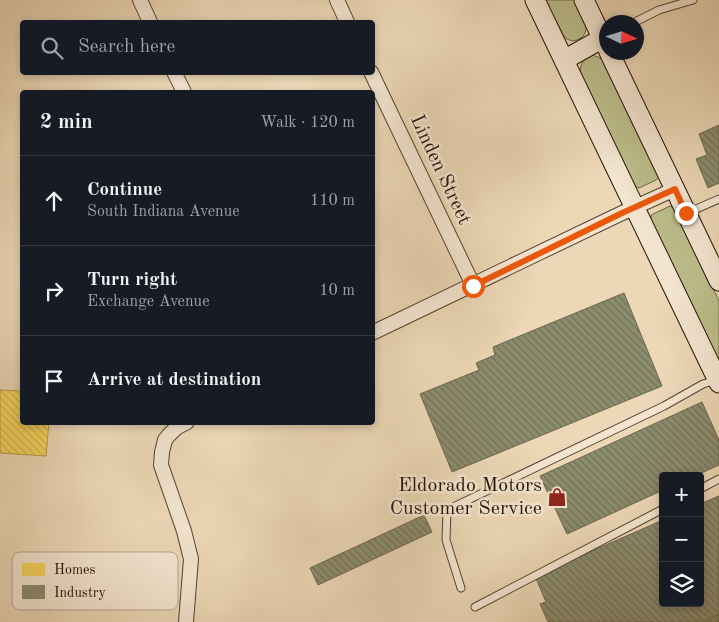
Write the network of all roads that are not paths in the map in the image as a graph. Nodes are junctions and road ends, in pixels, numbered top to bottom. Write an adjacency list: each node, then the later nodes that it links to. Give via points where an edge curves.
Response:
1 (140, 0): 7 (street)
2 (337, 0): 8 (street)
3 (535, 0): 11 (main road)
4 (584, 0): 9 (main road)
5 (693, 0): 6 (lane)
6 (644, 17)
7 (149, 20)
8 (346, 20)
9 (599, 29)
10 (599, 46): 11 (main road)
11 (564, 60): 18 (main road)
12 (614, 60): 16 (main road)
13 (176, 75): 15 (street)
14 (372, 75): 21 (street, Linden Street)
15 (183, 90)
16 (675, 189): 18 (street); 19 (main road)
17 (719, 199): 19 (lane)
18 (635, 207): 21 (street); 23 (main road)
19 (686, 213): 20 (main road)
20 (719, 281)
21 (473, 286): 22 (street)
22 (375, 332)
23 (718, 381): 28 (lane, via 703,384 664,406 447,510 446,540)
24 (182, 425): 30 (street, via 165,440 161,465 191,559)
25 (719, 479): 26 (lane)
26 (704, 487)
27 (659, 511): 29 (lane)
28 (461, 588)
29 (476, 607)
30 (186, 622)

